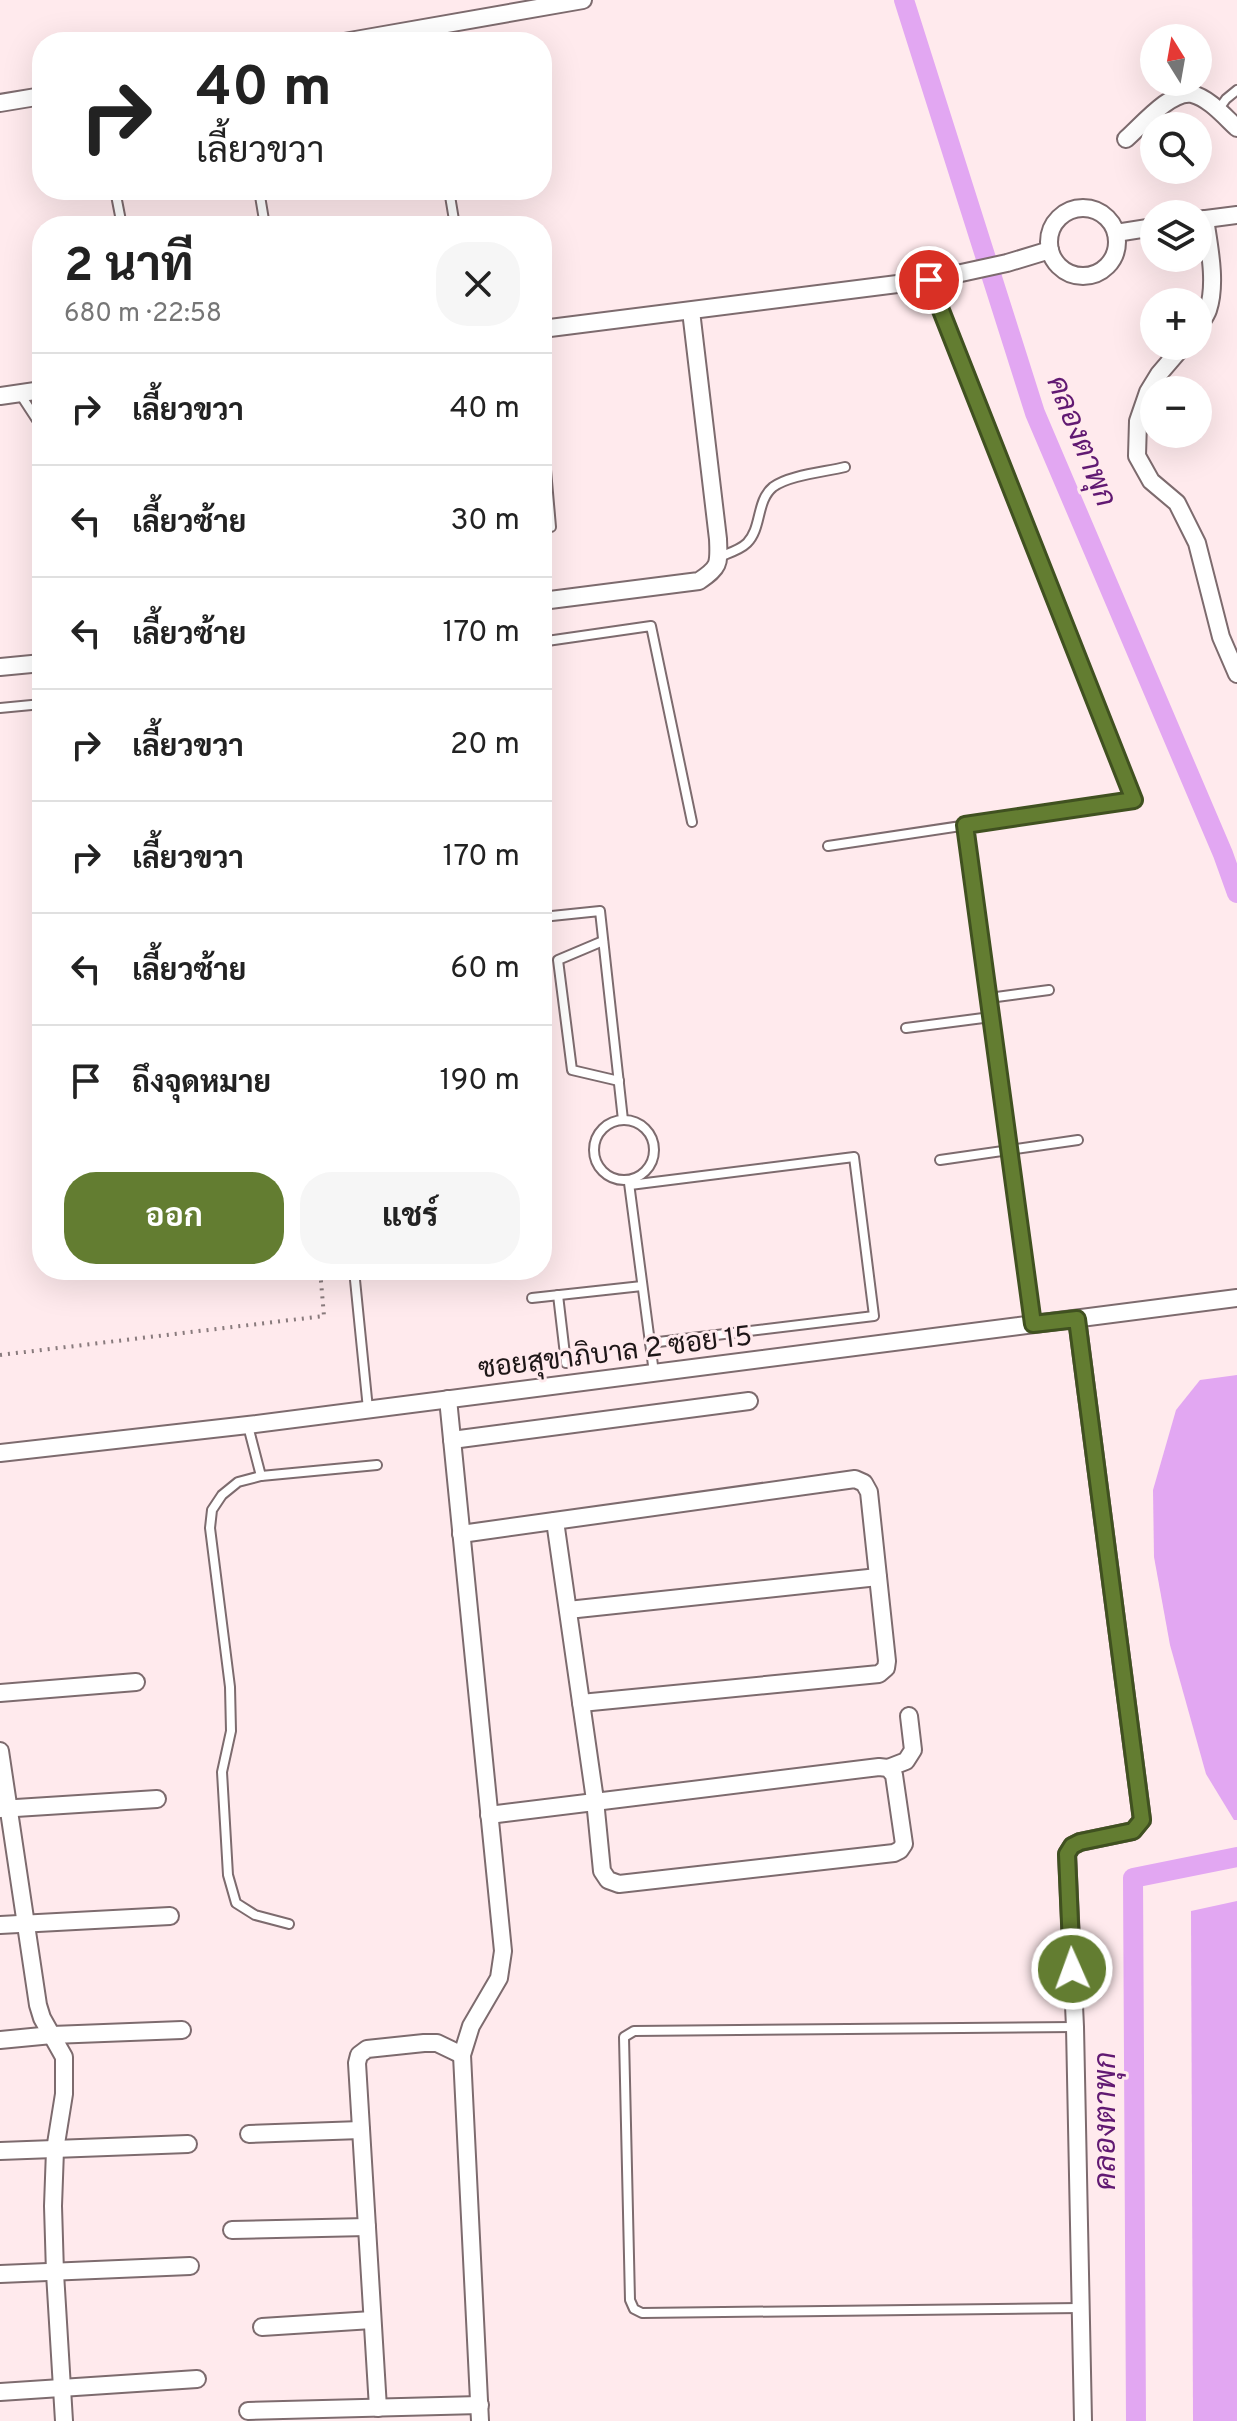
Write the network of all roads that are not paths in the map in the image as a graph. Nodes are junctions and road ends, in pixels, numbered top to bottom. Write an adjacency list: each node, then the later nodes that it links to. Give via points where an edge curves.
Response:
1 (583, 0): 2 (street)
2 (401, 32)
3 (1237, 90): 6 (lane)
4 (32, 98): 5 (street)
5 (0, 103)
6 (1218, 111): 7 (street); 8 (street, via 1192,94 1179,95)
7 (1237, 128)
8 (1126, 139)
9 (1237, 215): 10 (street)
10 (1212, 218)
11 (1140, 229): 12 (street)
12 (1116, 233): 13 (street, via 1093,209 1069,211 1052,227); 13 (street, via 1114,256 1097,273 1085,276 1063,269)
13 (1050, 250): 14 (street)
14 (929, 280): 15 (street); 32 (lane, via 1134,800)
15 (691, 311): 16 (street); 23 (street)
16 (552, 328)
17 (1171, 360): 28 (street, via 1148,392 1138,421 1137,456 1151,481 1177,503 1197,543 1221,637)
18 (32, 391): 19 (street)
19 (19, 393): 20 (street); 21 (lane)
20 (0, 396)
21 (32, 412)
22 (845, 467): 23 (lane, via 782,481 763,499 750,541)
23 (719, 558): 24 (street, via 699,581)
24 (552, 600)
25 (552, 640): 31 (lane, via 651,626)
26 (32, 664): 27 (street)
27 (0, 667)
28 (1237, 674)
29 (32, 705): 30 (lane)
30 (0, 708)
31 (692, 822)
32 (965, 825): 33 (lane); 37 (lane)
33 (828, 846)
34 (552, 916): 35 (lane, via 600,911)
35 (603, 941): 40 (lane); 40 (lane, via 558,960 572,1070)
36 (1049, 990): 37 (lane)
37 (989, 998): 38 (lane)
38 (991, 1017): 39 (lane); 43 (lane)
39 (906, 1028)
40 (619, 1081): 41 (lane)
41 (623, 1120): 45 (lane, via 641,1125 654,1150 649,1168); 45 (lane, via 598,1133 593,1153 602,1172)
42 (1078, 1140): 43 (lane)
43 (1009, 1150): 44 (lane); 52 (lane)
44 (940, 1160)
45 (629, 1183): 47 (lane); 53 (lane, via 854,1157 874,1316)
46 (355, 1280): 58 (lane)
47 (642, 1286): 48 (lane); 53 (lane)
48 (558, 1295): 49 (lane); 54 (lane)
49 (532, 1298)
50 (1237, 1298): 51 (street, ซอยสุขาภิบาล 2 ซอย 15)
51 (1077, 1319): 52 (street, ซอยสุขาภิบาล 2 ซอย 15); 82 (street, via 1142,1820 1133,1831 1080,1842 1067,1854)
52 (1033, 1324): 55 (street, ซอยสุขาภิบาล 2 ซอย 15)
53 (650, 1343): 55 (lane)
54 (566, 1363)
55 (654, 1373): 56 (street, ซอยสุขาภิบาล 2 ซอย 15)
56 (448, 1399): 58 (street, ซอยสุขาภิบาล 2 ซอย 15); 60 (street)
57 (749, 1401): 60 (street)
58 (368, 1409): 59 (street, ซอยสุขาภิบาล 2 ซอย 15)
59 (248, 1425): 61 (street, ซอยสุขาภิบาล 2 ซอย 15); 63 (lane)
60 (452, 1440): 65 (street)
61 (0, 1453)
62 (377, 1465): 63 (lane)
63 (261, 1476): 80 (lane, via 238,1482 222,1495 212,1510 210,1528 230,1687 231,1731 222,1772 227,1862 236,1903 255,1915)
64 (555, 1521): 65 (street); 66 (street, via 855,1479 869,1492); 67 (street)
65 (461, 1534): 77 (street)
66 (878, 1577): 67 (street); 70 (street, via 887,1661 879,1674)
67 (568, 1610): 70 (street)
68 (136, 1682): 69 (street)
69 (0, 1693)
70 (581, 1703): 75 (street)
71 (909, 1716): 73 (street, via 913,1750 906,1761)
72 (0, 1751): 76 (street)
73 (888, 1768): 75 (street); 75 (street, via 894,1775 904,1844 894,1853 619,1884 602,1871)
74 (157, 1799): 76 (street)
75 (595, 1800): 77 (street)
76 (4, 1809): 79 (street)
77 (489, 1815): 86 (street, via 503,1951 499,1978 471,2026)
78 (170, 1916): 79 (street)
79 (26, 1924): 81 (street); 84 (street, via 38,2005)
80 (289, 1924)
81 (0, 1925)
82 (1075, 2027): 97 (street); 97 (lane, via 634,2031 624,2037 634,2309 642,2313)
83 (182, 2030): 84 (street)
84 (52, 2035): 85 (street); 90 (street, via 64,2057)
85 (0, 2040)
86 (462, 2055): 87 (street, via 437,2043 367,2049 357,2063); 105 (street)
87 (361, 2130): 88 (street); 92 (street)
88 (249, 2134)
89 (188, 2144): 90 (street)
90 (55, 2150): 91 (street); 95 (street)
91 (0, 2151)
92 (367, 2227): 93 (street); 98 (street)
93 (232, 2230)
94 (190, 2266): 95 (street)
95 (55, 2273): 96 (street); 101 (street)
96 (0, 2274)
97 (1081, 2308): 107 (street)
98 (372, 2320): 99 (street); 103 (street)
99 (262, 2327)
100 (197, 2379): 101 (street)
101 (62, 2388): 102 (street); 106 (street)
102 (0, 2392)
103 (378, 2408): 104 (street); 105 (street)
104 (248, 2411)
105 (480, 2413)
106 (64, 2421)
107 (1083, 2421)

